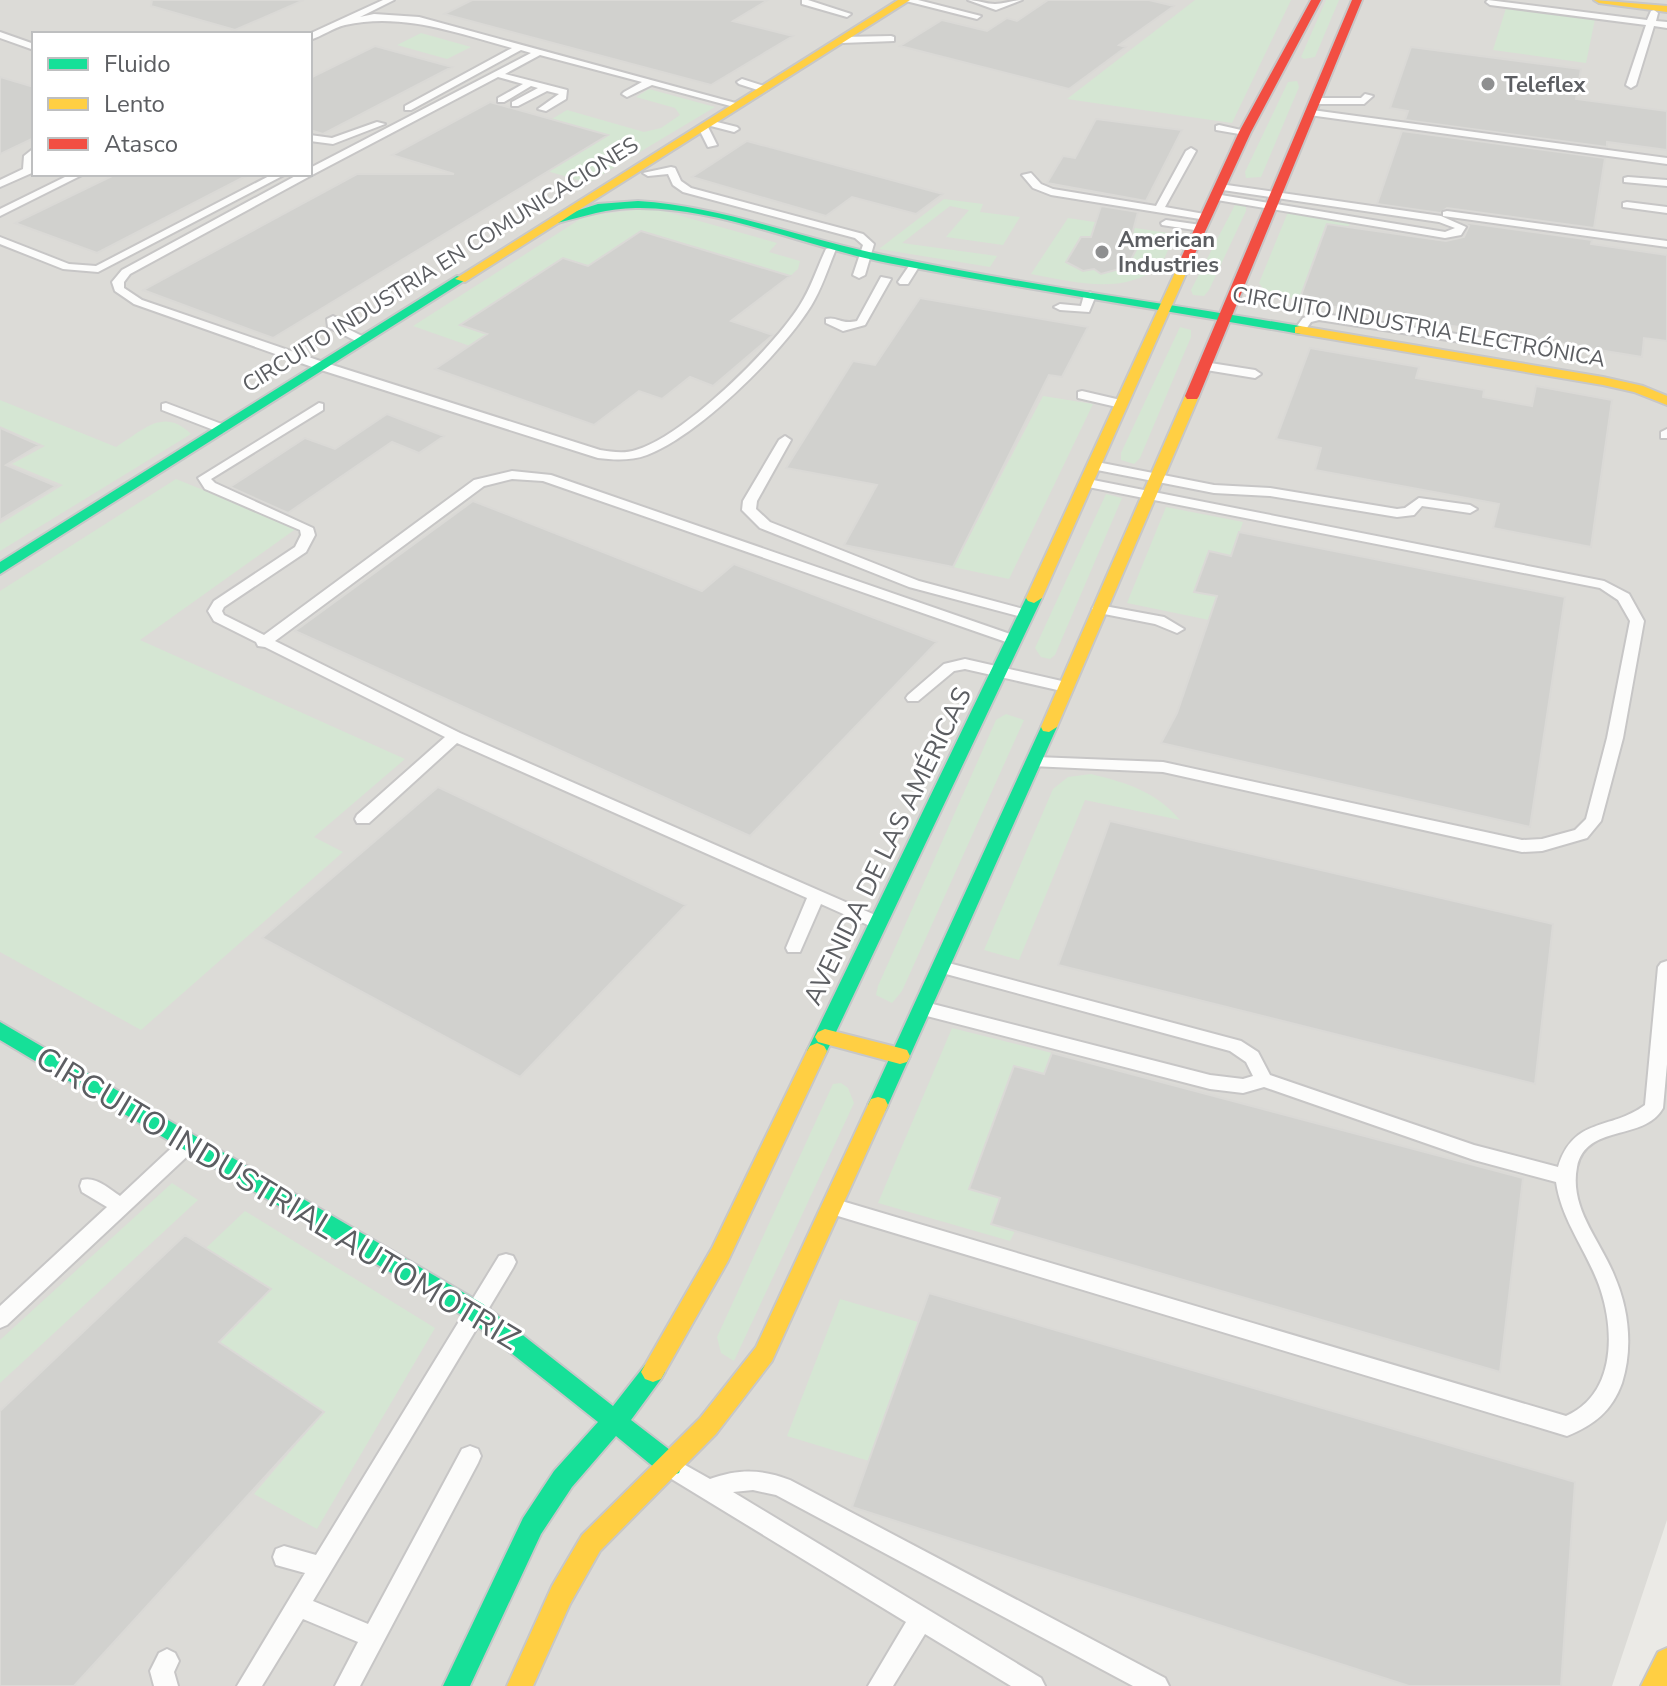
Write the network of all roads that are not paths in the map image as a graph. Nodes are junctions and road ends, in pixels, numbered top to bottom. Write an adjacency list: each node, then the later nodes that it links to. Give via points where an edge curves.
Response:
1 (390, 0): 14 (lane)
2 (906, 0): 12 (main road, CIRCUITO INDUSTRIA EN COMUNICACIONES); 13 (lane, via 946,9 960,20)
3 (972, 0): 4 (lane, via 996,7)
4 (1018, 0)
5 (1316, 0): 24 (main road, AVENIDA DE LAS AMÉRICAS)
6 (1357, 0): 24 (main road, AVENIDA DE LAS AMÉRICAS)
7 (1599, 0): 10 (main road)
8 (805, 2): 11 (lane)
9 (1490, 2): 10 (lane)
10 (1658, 13): 15 (lane); 29 (lane)
11 (847, 14): 12 (lane); 12 (lane)
12 (862, 16): 19 (main road, CIRCUITO INDUSTRIA EN COMUNICACIONES)
13 (979, 21)
14 (338, 24): 17 (lane); 21 (lane, via 403,18)
15 (1667, 25)
16 (0, 35): 20 (lane)
17 (312, 36)
18 (891, 39): 19 (lane)
19 (839, 42): 22 (lane); 31 (main road, CIRCUITO INDUSTRIA EN COMUNICACIONES)
20 (32, 46)
21 (520, 47): 23 (lane); 43 (lane, via 370,129 333,141)
22 (866, 51)
23 (539, 52): 25 (lane); 26 (lane)
24 (1305, 71): 37 (main road, AVENIDA DE LAS AMÉRICAS); 42 (main road, AVENIDA DE LAS AMÉRICAS)
25 (496, 74): 28 (lane); 49 (lane)
26 (650, 82): 32 (lane); 36 (lane)
27 (742, 82): 31 (lane)
28 (531, 83): 30 (lane); 34 (lane)
29 (1631, 85)
30 (547, 87): 35 (lane); 38 (lane, via 565,94)
31 (764, 89): 36 (main road, CIRCUITO INDUSTRIA EN COMUNICACIONES)
32 (627, 94)
33 (1368, 96): 37 (lane, via 1350,104)
34 (501, 100)
35 (515, 104)
36 (738, 105): 39 (main road, CIRCUITO INDUSTRIA EN COMUNICACIONES)
37 (1314, 107): 47 (lane); 60 (main road, AVENIDA DE LAS AMÉRICAS)
38 (543, 109)
39 (706, 125): 41 (lane); 44 (main road, CIRCUITO INDUSTRIA EN COMUNICACIONES); 45 (lane)
40 (1219, 128): 42 (lane)
41 (734, 129)
42 (1245, 132): 59 (main road, AVENIDA DE LAS AMÉRICAS)
43 (312, 138)
44 (675, 145): 51 (main road); 66 (main road, CIRCUITO INDUSTRIA EN COMUNICACIONES)
45 (712, 145)
46 (1191, 151): 63 (lane)
47 (1664, 160): 50 (lane)
48 (31, 170): 57 (lane)
49 (312, 171)
50 (1667, 172)
51 (648, 173): 62 (main road, CIRCUITO INDUSTRIA ELECTRÓNICA, via 656,189); 72 (lane, via 671,170 687,190 859,236 869,244)
52 (1027, 175): 63 (lane, via 1051,192)
53 (75, 176): 65 (lane)
54 (277, 176): 69 (lane, via 98,269 67,267)
55 (302, 176): 86 (lane, via 126,272 118,282 125,296 138,302)
56 (1628, 180): 58 (lane)
57 (2, 183)
58 (1667, 183)
59 (1219, 188): 60 (lane); 60 (lane); 67 (main road, AVENIDA DE LAS AMÉRICAS)
60 (1277, 197): 60 (lane, via 1445,235 1461,227 1441,219); 70 (lane); 80 (main road, AVENIDA DE LAS AMÉRICAS)
61 (1627, 205): 64 (lane)
62 (690, 209): 66 (main road, CIRCUITO INDUSTRIA ELECTRÓNICA, via 621,202); 71 (main road, CIRCUITO INDUSTRIA ELECTRÓNICA)
63 (1159, 209): 67 (lane)
64 (1667, 210)
65 (0, 213)
66 (557, 219): 84 (main road, CIRCUITO INDUSTRIA EN COMUNICACIONES)
67 (1203, 222): 68 (lane); 79 (main road, AVENIDA DE LAS AMÉRICAS)
68 (1166, 223)
69 (0, 240)
70 (1667, 244)
71 (831, 249): 72 (main road, CIRCUITO INDUSTRIA ELECTRÓNICA); 86 (lane, via 804,308 775,346 669,439 642,452 598,454)
72 (868, 256): 73 (main road, CIRCUITO INDUSTRIA ELECTRÓNICA); 74 (lane)
73 (915, 265): 76 (lane); 77 (main road, CIRCUITO INDUSTRIA ELECTRÓNICA, via 1017,276)
74 (859, 275)
75 (885, 279): 82 (lane, via 861,323 843,328)
76 (904, 282)
77 (1090, 295): 78 (lane, via 1085,310); 79 (main road, CIRCUITO INDUSTRIA ELECTRÓNICA)
78 (1060, 307)
79 (1163, 308): 80 (main road, CIRCUITO INDUSTRIA ELECTRÓNICA); 91 (main road, AVENIDA DE LAS AMÉRICAS)
80 (1226, 317): 83 (main road, CIRCUITO INDUSTRIA ELECTRÓNICA); 87 (main road, AVENIDA DE LAS AMÉRICAS)
81 (333, 319): 84 (lane, via 337,331)
82 (830, 321)
83 (1300, 330): 85 (lane, via 1318,316); 90 (main road, CIRCUITO INDUSTRIA ELECTRÓNICA, via 1603,381)
84 (362, 340): 86 (main road, CIRCUITO INDUSTRIA EN COMUNICACIONES)
85 (1563, 354)
86 (322, 366): 94 (main road, CIRCUITO INDUSTRIA EN COMUNICACIONES)
87 (1204, 366): 88 (lane); 98 (main road, AVENIDA DE LAS AMÉRICAS)
88 (1255, 374)
89 (1082, 395): 91 (lane)
90 (1667, 401)
91 (1121, 404): 96 (main road, AVENIDA DE LAS AMÉRICAS)
92 (166, 407): 94 (lane)
93 (319, 407): 105 (lane, via 204,478 210,486 306,528 301,549 215,611)
94 (223, 429): 100 (main road, CIRCUITO INDUSTRIA EN COMUNICACIONES)
95 (785, 440): 102 (lane, via 750,501 749,510 765,525 914,584)
96 (1097, 466): 97 (main road, AVENIDA DE LAS AMÉRICAS); 98 (lane)
97 (1088, 483): 98 (lane); 102 (main road, AVENIDA DE LAS AMÉRICAS)
98 (1153, 486): 99 (lane, via 1216,483 1397,513 1412,507); 101 (main road, AVENIDA DE LAS AMÉRICAS); 110 (lane, via 1604,585 1624,597 1637,621 1593,821 1581,834 1522,846 1163,767)
99 (1470, 513)
100 (0, 569)
101 (1099, 609): 103 (lane, via 1159,620); 107 (main road, AVENIDA DE LAS AMÉRICAS)
102 (1026, 614): 104 (main road, AVENIDA DE LAS AMÉRICAS)
103 (1177, 629)
104 (1014, 640): 105 (lane, via 523,473 479,483); 106 (main road, AVENIDA DE LAS AMÉRICAS)
105 (263, 643): 109 (lane)
106 (1001, 669): 107 (lane); 108 (lane, via 949,667); 113 (main road, AVENIDA DE LAS AMÉRICAS)
107 (1066, 687): 110 (main road, AVENIDA DE LAS AMÉRICAS)
108 (913, 698)
109 (455, 736): 111 (lane); 112 (lane)
110 (1034, 761): 115 (main road, AVENIDA DE LAS AMÉRICAS)
111 (363, 819)
112 (816, 897): 113 (lane); 114 (lane)
113 (877, 923): 119 (main road, AVENIDA DE LAS AMÉRICAS)
114 (794, 948)
115 (940, 967): 117 (main road, AVENIDA DE LAS AMÉRICAS); 121 (lane, via 1235,1046 1252,1057)
116 (1667, 967): 123 (lane, via 1654,1108 1633,1122 1588,1137 1578,1145)
117 (922, 1008): 120 (main road, AVENIDA DE LAS AMÉRICAS); 121 (lane, via 1210,1082 1243,1086)
118 (0, 1030): 122 (main road, CIRCUITO INDUSTRIAL AUTOMOTRIZ)
119 (825, 1037): 120 (main road); 130 (main road, AVENIDA DE LAS AMÉRICAS, via 683,1325)
120 (900, 1056): 125 (main road, AVENIDA DE LAS AMÉRICAS)
121 (1264, 1080): 123 (lane, via 1474,1152)
122 (189, 1143): 126 (lane); 128 (main road, CIRCUITO INDUSTRIAL AUTOMOTRIZ)
123 (1565, 1177): 125 (lane, via 1576,1223 1610,1288 1617,1319 1617,1365 1607,1395 1582,1422 1567,1426)
124 (89, 1186): 126 (lane)
125 (833, 1206): 132 (main road, AVENIDA DE LAS AMÉRICAS, via 764,1354 730,1404)
126 (122, 1207): 129 (lane)
127 (506, 1262): 128 (lane)
128 (475, 1311): 130 (main road, CIRCUITO INDUSTRIAL AUTOMOTRIZ, via 534,1352); 135 (lane)
129 (0, 1319)
130 (615, 1426): 132 (main road, CIRCUITO INDUSTRIAL AUTOMOTRIZ); 144 (main road, AVENIDA DE LAS AMÉRICAS, via 563,1479 540,1513)
131 (470, 1456): 138 (lane)
132 (670, 1465): 133 (lane, CIRCUITO INDUSTRIAL AUTOMOTRIZ); 145 (main road, AVENIDA DE LAS AMÉRICAS, via 628,1500 590,1544)
133 (706, 1490): 137 (lane, CIRCUITO INDUSTRIAL AUTOMOTRIZ); 148 (lane, via 739,1478 782,1487)
134 (284, 1557): 135 (lane)
135 (321, 1567): 136 (lane)
136 (297, 1605): 138 (lane); 142 (lane)
137 (922, 1618): 146 (lane); 147 (lane, CIRCUITO INDUSTRIAL AUTOMOTRIZ)
138 (373, 1637): 143 (lane)
139 (167, 1661): 141 (lane, via 162,1671)
140 (1667, 1661): 149 (main road)
141 (166, 1686)
142 (249, 1686)
143 (347, 1686)
144 (456, 1686)
145 (520, 1686)
146 (880, 1686)
147 (1033, 1686)
148 (1157, 1686)
149 (1654, 1686)

